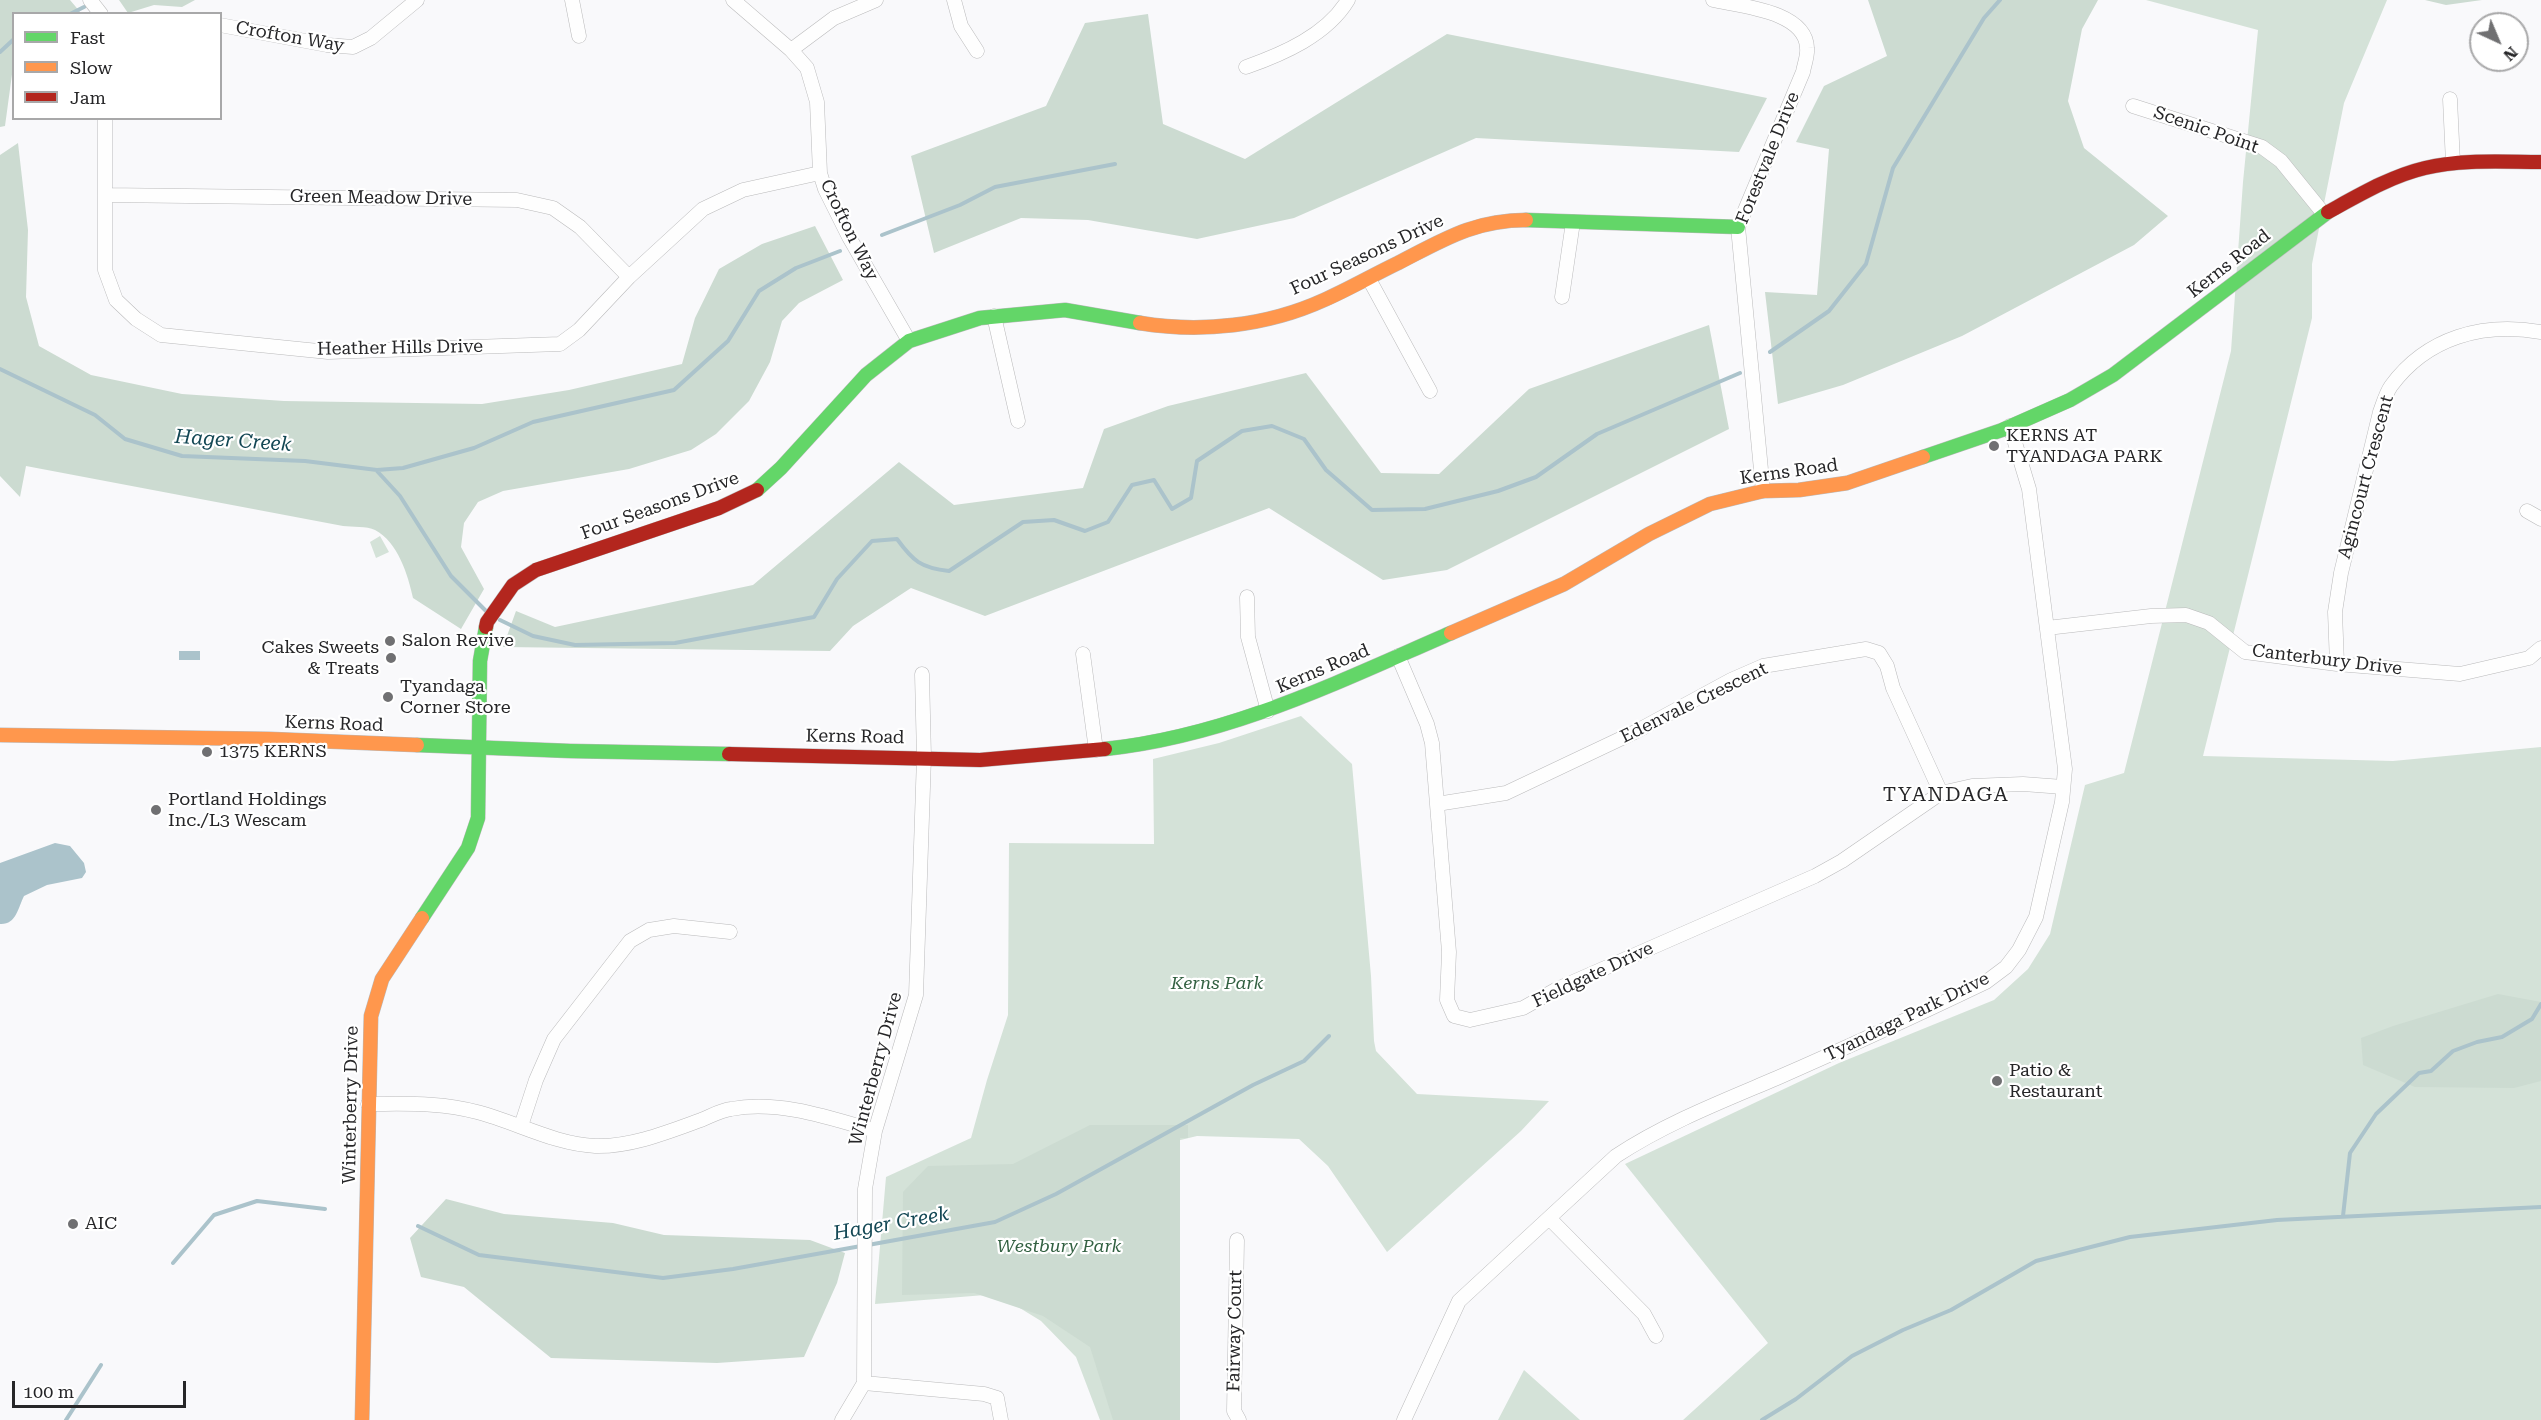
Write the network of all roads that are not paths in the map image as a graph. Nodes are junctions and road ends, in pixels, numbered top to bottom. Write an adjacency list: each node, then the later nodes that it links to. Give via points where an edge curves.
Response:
1 (90, 0): 9 (street)
2 (417, 0): 10 (street, Crofton Way, via 371,38 353,47)
3 (572, 0): 11 (street)
4 (733, 0): 12 (street, Crofton Way)
5 (876, 0): 12 (street, via 834,18)
6 (954, 0): 13 (street, via 961,27)
7 (1348, 0): 14 (street, via 1327,26 1276,57)
8 (1713, 0): 24 (street, Forestvale Drive, via 1788,19 1803,33 1808,48 1803,72)
9 (99, 12)
10 (222, 25)
11 (579, 36)
12 (791, 50): 20 (street, Crofton Way, via 807,69 818,102)
13 (978, 51)
14 (1246, 67)
15 (2450, 99): 19 (street)
16 (2133, 106): 22 (street, Scenic Point, via 2262,147 2281,161)
17 (105, 120): 21 (street, Heather Hills Drive)
18 (2541, 162): 19 (street, Kerns Road)
19 (2453, 163): 22 (street, Kerns Road, via 2424,168 2372,188)
20 (820, 173): 25 (street, Heather Hills Drive, via 743,190 703,209); 30 (street, Crofton Way, via 849,237)
21 (105, 195): 25 (street, Green Meadow Drive, via 517,200 553,208 580,227); 25 (street, Heather Hills Drive, via 105,270 116,300 136,319 161,334 328,352 561,344)
22 (2324, 214): 33 (street, Kerns Road, via 2113,375 2070,400)
23 (1573, 222): 24 (street, Four Seasons Drive); 26 (street, Four Seasons Drive, via 1506,220 1468,228); 27 (street)
24 (1738, 227): 34 (street, Forestvale Drive)
25 (629, 277)
26 (1369, 279): 28 (street, Four Seasons Drive, via 1273,317 1215,328 1161,326 1065,310); 31 (street)
27 (1562, 297)
28 (994, 316): 30 (street, Four Seasons Drive); 32 (street)
29 (2541, 332): 42 (street, Agincourt Crescent, via 2485,329 2433,346 2390,387 2380,412 2341,573 2335,612)
30 (909, 341): 46 (street, Four Seasons Drive, via 866,375 756,491 719,508 536,570 513,585 487,622 480,661)
31 (1430, 391)
32 (1018, 421)
33 (2010, 426): 34 (street, Kerns Road, via 1847,483); 38 (street, Tyandaga Park Drive, via 2029,489)
34 (1763, 491): 41 (street, Kerns Road, via 1710,504 1678,518 1564,584)
35 (2526, 511): 36 (street)
36 (2541, 519)
37 (1248, 597): 44 (street, via 1248,637)
38 (2047, 628): 42 (street, Canterbury Drive, via 2186,615 2209,623 2245,651); 49 (street, Tyandaga Park Drive, via 2064,748)
39 (2541, 648): 42 (street, Canterbury Drive, via 2529,658 2460,674)
40 (1083, 654): 47 (street)
41 (1398, 656): 44 (street, Kerns Road); 51 (street, Fieldgate Drive, via 1432,743)
42 (2337, 664)
43 (922, 674): 48 (street, Winterberry Drive)
44 (1268, 711): 47 (street, Kerns Road, via 1191,735)
45 (0, 735): 46 (street, Kerns Road, via 269,739)
46 (480, 748): 48 (street, Kerns Road); 53 (street, Winterberry Drive, via 478,818 468,848 382,979 371,1016)
47 (1096, 750): 48 (street, Kerns Road, via 980,760)
48 (924, 756): 55 (street, Winterberry Drive, via 916,995)
49 (2063, 787): 50 (street, Fieldgate Drive, via 1972,786); 56 (street, Tyandaga Park Drive, via 2036,917 2029,935 2006,967 1986,982 1931,1009 1638,1141)
50 (1941, 793): 51 (street, Edenvale Crescent, via 1893,688 1887,666 1879,652 1866,649 1763,666 1506,793); 51 (street, Fieldgate Drive, via 1815,876 1557,989 1523,1008 1470,1020 1454,1016 1448,1000 1449,952)
51 (1437, 804)
52 (730, 932): 54 (street, via 674,926 649,930 630,941 554,1039)
53 (368, 1104): 54 (street, via 439,1103); 60 (street, Winterberry Drive)
54 (521, 1126): 55 (street, via 561,1140 596,1146 650,1138 731,1109 770,1108)
55 (875, 1131): 59 (street, Winterberry Drive, via 865,1189)
56 (1548, 1218): 58 (street, via 1644,1314); 64 (street, Tyandaga Park Drive, via 1459,1301)
57 (1237, 1240): 63 (street, Fairway Court, via 1234,1411)
58 (1656, 1336)
59 (864, 1383): 61 (street, Winterberry Drive); 62 (street, via 984,1394 997,1398)
60 (362, 1420)
61 (843, 1420)
62 (1001, 1420)
63 (1239, 1420)
64 (1404, 1420)

